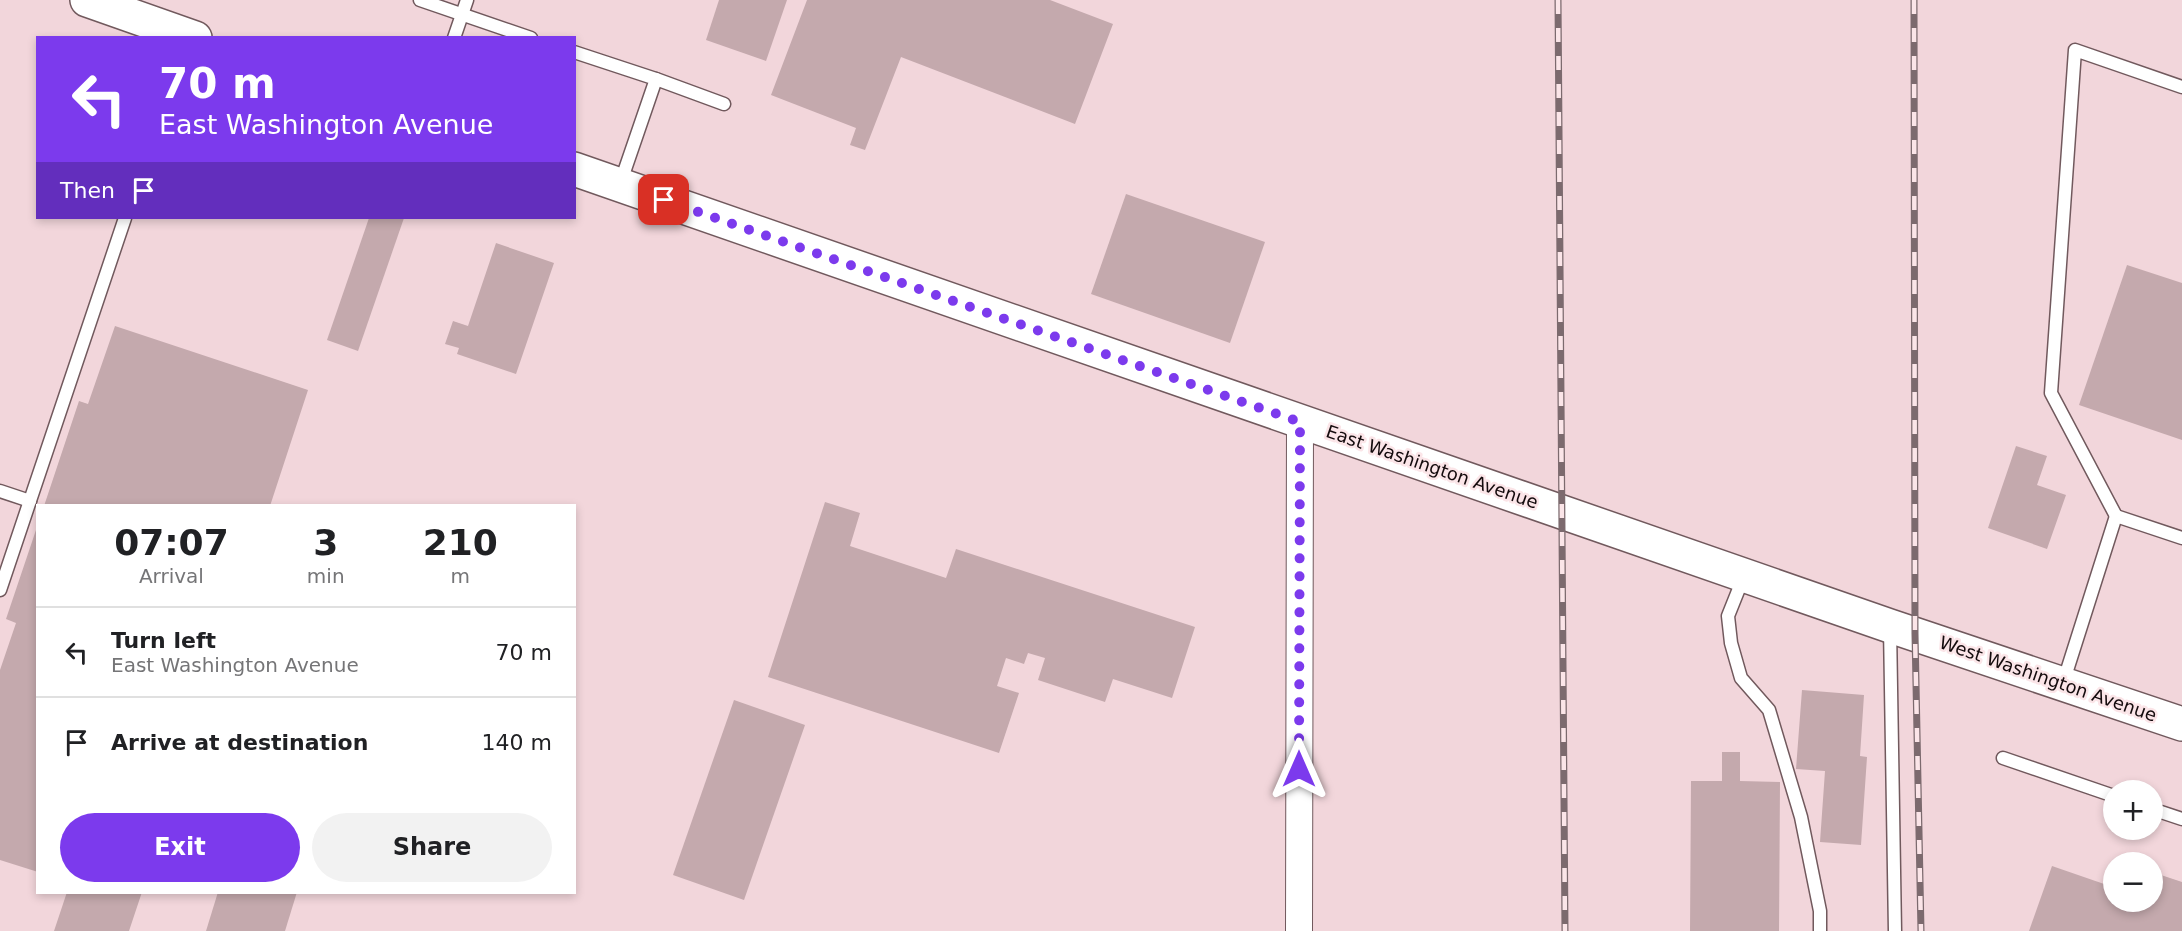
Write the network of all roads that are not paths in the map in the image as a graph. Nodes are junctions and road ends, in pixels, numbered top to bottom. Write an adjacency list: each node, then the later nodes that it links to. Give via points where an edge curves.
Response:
1 (87, 0): 5 (main road)
2 (420, 0): 4 (lane)
3 (467, 0): 4 (lane)
4 (462, 14): 6 (lane); 7 (lane)
5 (188, 36)
6 (455, 36)
7 (525, 36)
8 (576, 53): 9 (lane)
9 (656, 80): 11 (lane); 13 (lane)
10 (2182, 87): 18 (lane, via 2075,50 2051,393)
11 (724, 104)
12 (576, 170): 13 (main road, East Washington Avenue)
13 (620, 185): 15 (main road, East Washington Avenue)
14 (125, 219): 17 (lane)
15 (1300, 422): 20 (main road, East Washington Avenue); 29 (street)
16 (0, 491): 17 (lane)
17 (30, 501): 21 (lane)
18 (2116, 516): 19 (lane); 23 (lane)
19 (2182, 538)
20 (1744, 575): 22 (main road, East Washington Avenue); 30 (lane, via 1728,616 1731,644 1741,678 1769,710 1801,817 1820,911)
21 (0, 590)
22 (1902, 630): 23 (main road, West Washington Avenue); 31 (lane)
23 (2062, 684): 24 (main road, West Washington Avenue)
24 (2182, 724)
25 (2003, 758): 26 (lane)
26 (2103, 792)
27 (2163, 813): 28 (lane)
28 (2182, 819)
29 (1299, 931)
30 (1820, 931)
31 (1895, 931)

